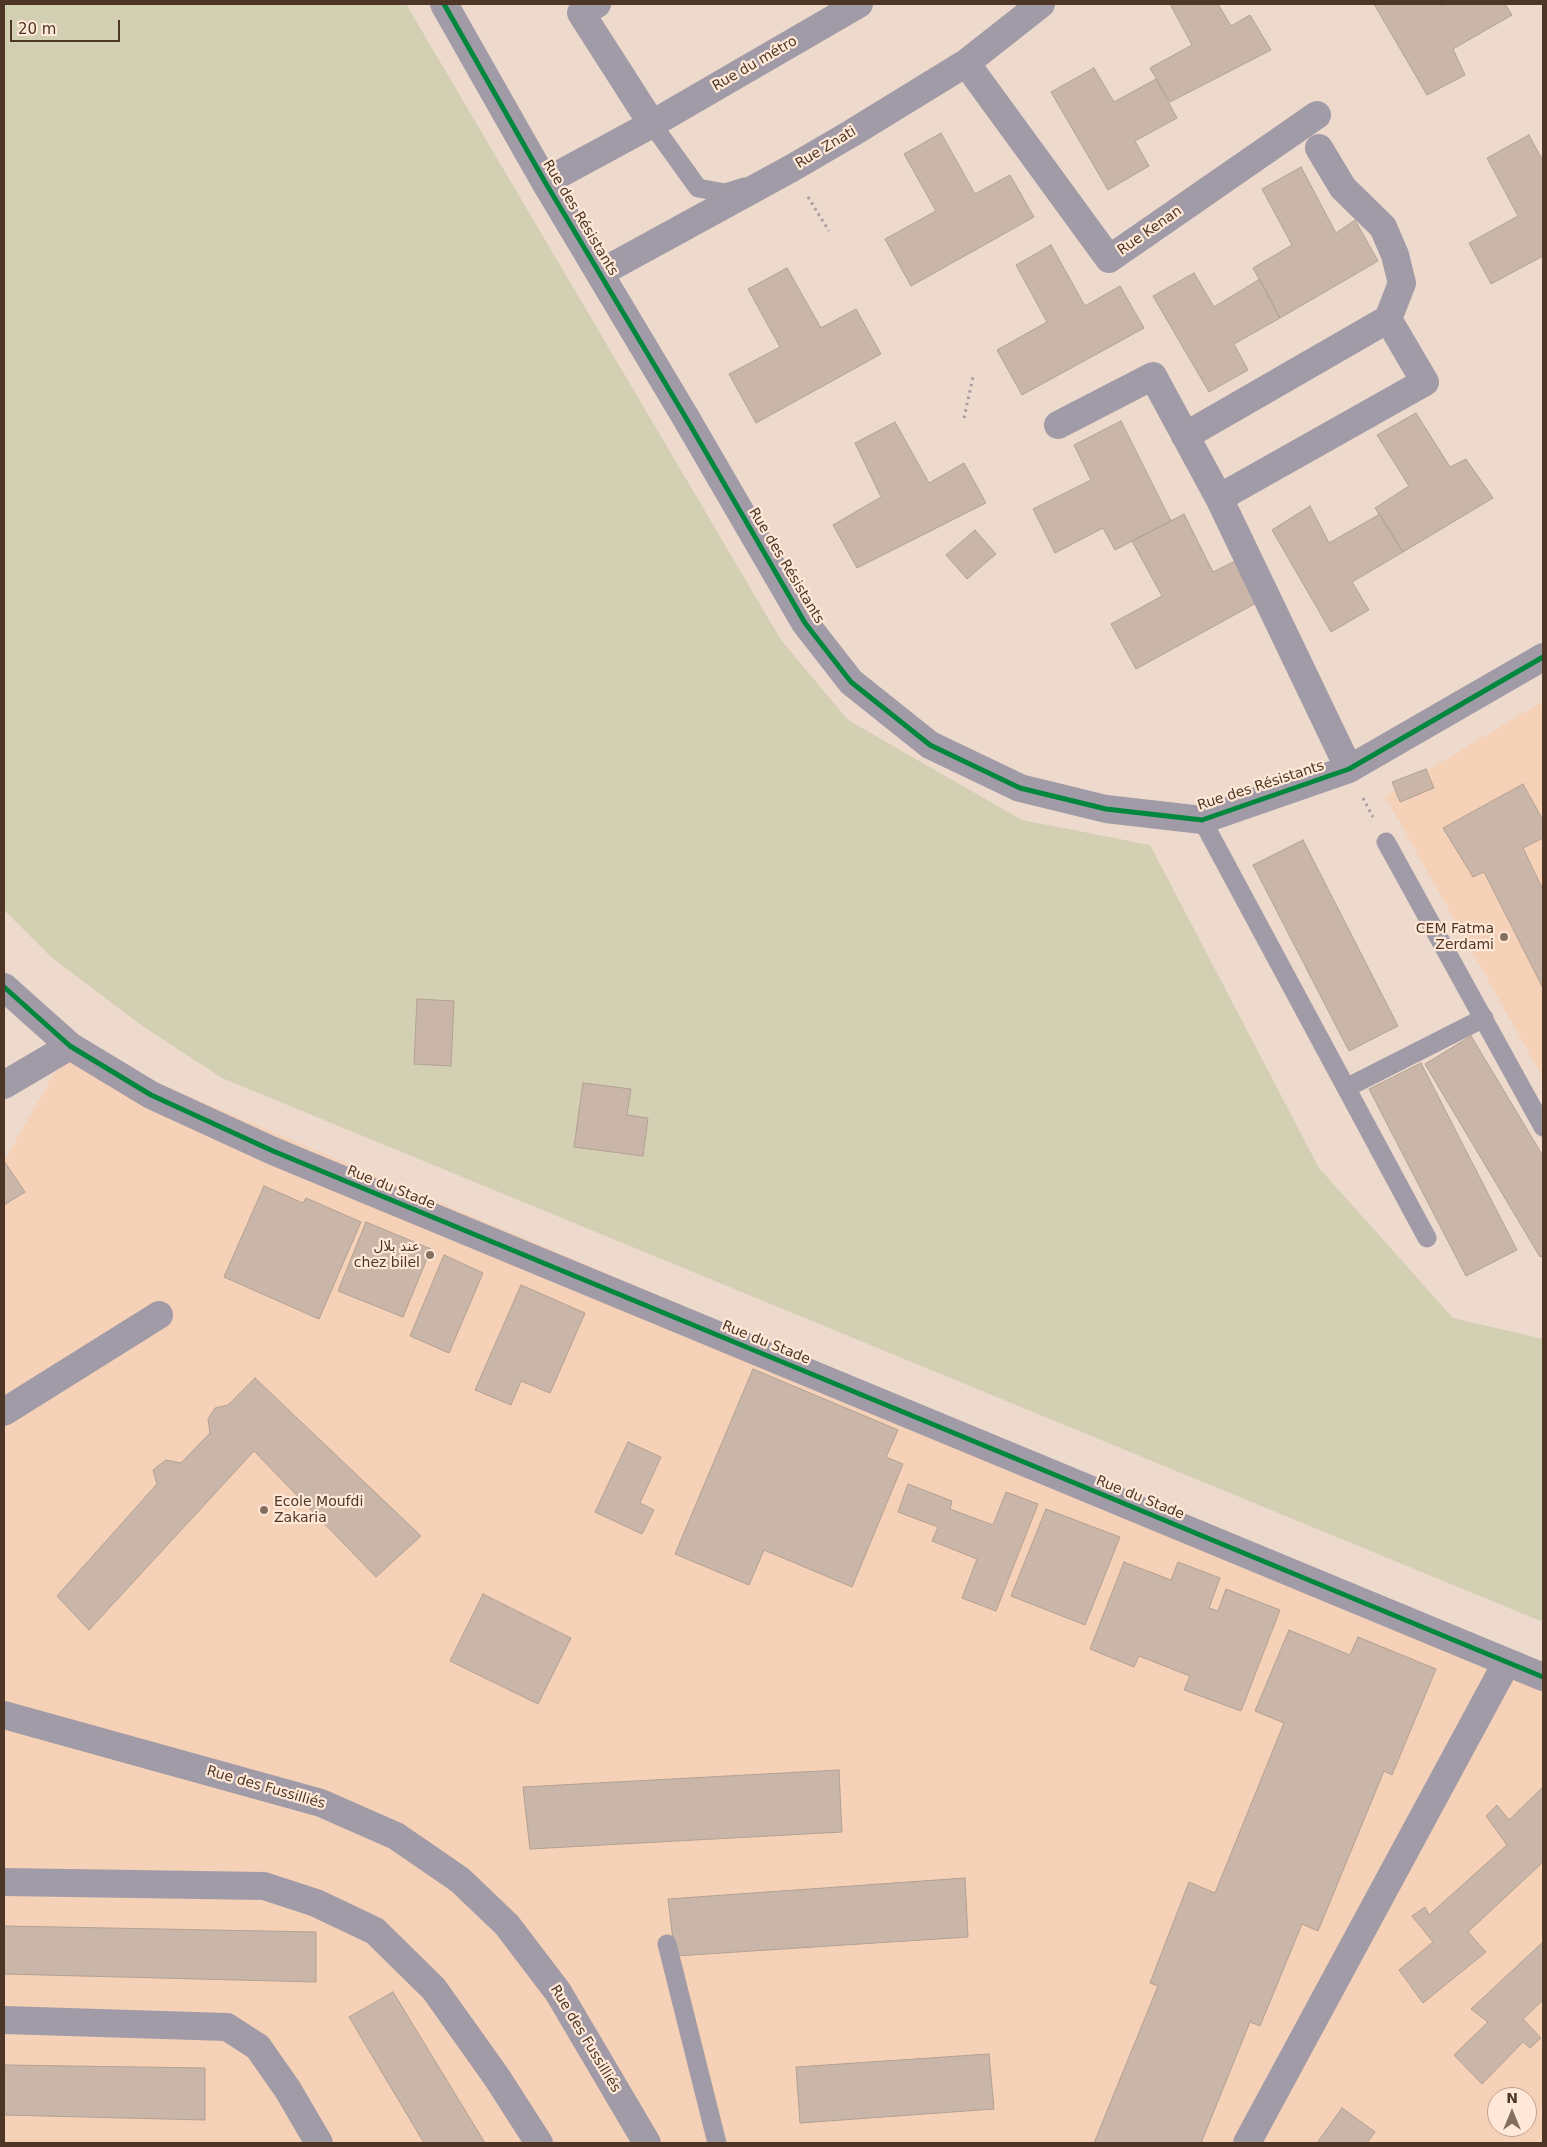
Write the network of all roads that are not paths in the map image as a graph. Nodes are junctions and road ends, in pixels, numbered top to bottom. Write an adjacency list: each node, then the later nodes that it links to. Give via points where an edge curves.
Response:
1 (444, 4): 10 (street, Rue des Résistants)
2 (597, 4): 7 (street, via 581,13)
3 (859, 4): 7 (street, Rue du métro)
4 (1042, 4): 5 (street, Rue Znati)
5 (966, 63): 6 (street, Rue Kenan, via 1109,259); 9 (street, Rue Znati)
6 (1316, 114)
7 (652, 124): 9 (lane, via 698,188 725,193); 10 (street, Rue du métro)
8 (1319, 148): 12 (street, via 1344,188 1383,227 1395,254 1402,282)
9 (767, 180): 11 (street, Rue Znati)
10 (545, 182): 11 (street, Rue des Résistants)
11 (600, 273): 18 (street, Rue des Résistants, via 804,623 851,682 930,745 1020,788 1106,809)
12 (1388, 319): 14 (street); 15 (street, via 1425,382)
13 (1058, 425): 14 (street, via 1153,376)
14 (1185, 436): 15 (street)
15 (1218, 498): 17 (street)
16 (1543, 657): 17 (street, Rue des Résistants)
17 (1349, 769): 18 (street, Rue des Résistants)
18 (1202, 820): 24 (lane)
19 (1386, 842): 21 (lane)
20 (4, 987): 22 (street, Rue du Stade)
21 (1484, 1018): 24 (lane); 25 (lane)
22 (70, 1046): 23 (street); 29 (street, Rue du Stade, via 151,1096 273,1151)
23 (4, 1085)
24 (1346, 1088): 26 (lane)
25 (1543, 1127)
26 (1427, 1238)
27 (159, 1315): 28 (street)
28 (4, 1412)
29 (1507, 1662): 30 (street, Rue du Stade); 39 (street)
30 (1543, 1677)
31 (4, 1715): 37 (street, Rue des Fussilliés, via 322,1802 396,1836 460,1880 507,1925 558,1992)
32 (4, 1882): 36 (street, via 264,1886 316,1903 375,1931 434,1989)
33 (667, 1944): 38 (lane)
34 (4, 2020): 35 (street, via 227,2027 258,2046)
35 (319, 2143)
36 (539, 2143)
37 (647, 2143)
38 (717, 2143)
39 (1247, 2143)

